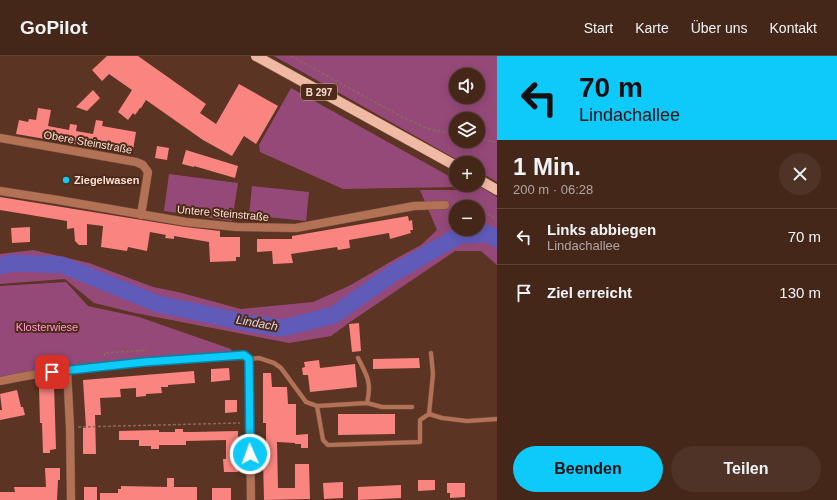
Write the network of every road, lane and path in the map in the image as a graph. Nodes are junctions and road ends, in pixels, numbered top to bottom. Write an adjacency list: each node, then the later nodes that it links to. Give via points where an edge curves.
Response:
1 (256, 56): 7 (main road, B 297)
2 (290, 56): 3 (path, via 402,117 428,129)
3 (449, 133)
4 (0, 138): 13 (street, Obere Steinstraße, via 143,165 148,172)
5 (485, 140): 6 (path)
6 (497, 143)
7 (449, 162)
8 (485, 183): 9 (main road)
9 (497, 190)
10 (0, 191): 13 (street, Untere Steinstraße)
11 (444, 205): 13 (street, Untere Steinstraße, via 414,206 296,228 237,227)
12 (485, 213): 14 (path)
13 (141, 215)
14 (497, 219)
15 (147, 350): 19 (path, via 104,353)
16 (432, 353): 25 (lane, via 433,374)
17 (358, 358): 22 (lane, via 369,382)
18 (249, 359): 19 (street, via 244,355); 23 (lane, via 259,358 274,363 281,368 306,402); 27 (street)
19 (106, 366): 20 (street)
20 (67, 370): 21 (street, via 36,373); 28 (street)
21 (0, 381)
22 (367, 403): 23 (lane); 24 (lane, via 382,407)
23 (317, 406): 25 (lane, via 323,440 328,445 420,442 420,420)
24 (412, 407)
25 (429, 414): 26 (lane, via 467,421)
26 (497, 419)
27 (249, 423): 28 (path); 30 (street)
28 (70, 427): 29 (street)
29 (71, 500)
30 (251, 500)

